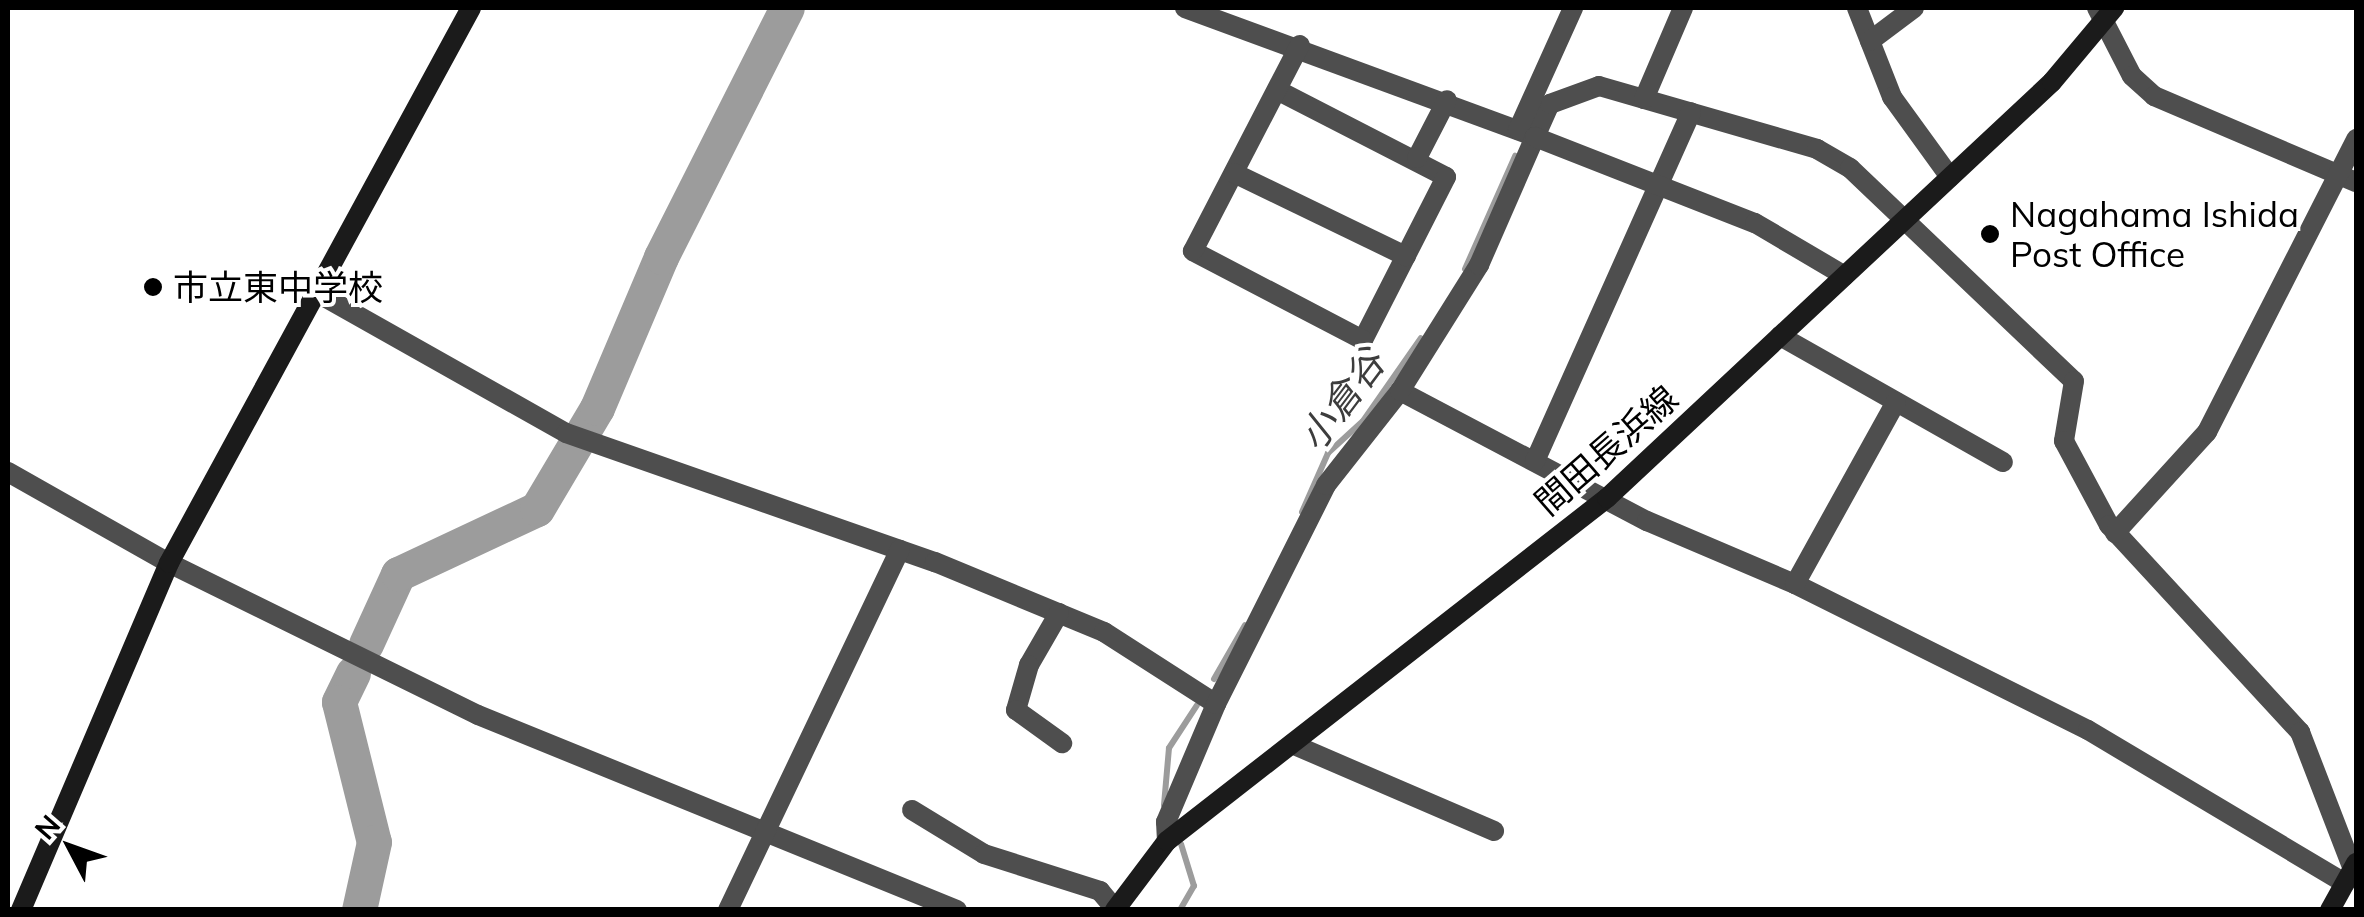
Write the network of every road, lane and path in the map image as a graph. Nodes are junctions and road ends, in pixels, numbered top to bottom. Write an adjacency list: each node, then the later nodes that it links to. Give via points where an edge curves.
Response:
1 (471, 8): 24 (main road)
2 (1573, 8): 14 (street)
3 (1683, 8): 11 (street)
4 (1856, 8): 8 (street)
5 (1914, 8): 8 (street)
6 (1192, 9): 9 (street)
7 (2105, 11): 18 (main road, 間田長浜線, via 2052,82); 19 (street, via 2132,76 2154,96)
8 (1870, 41): 18 (street, via 1892,97)
9 (1300, 45): 10 (street); 12 (street)
10 (1277, 90): 16 (street); 17 (street)
11 (1644, 99): 13 (street); 14 (street, via 1600,86 1568,92)
12 (1447, 100): 14 (street); 16 (street)
13 (1691, 112): 20 (street); 21 (street, via 1817,150)
14 (1527, 133): 20 (street); 26 (street, via 1479,265)
15 (2356, 138): 19 (street)
16 (1417, 158): 22 (street, via 1446,177)
17 (1234, 173): 22 (street); 22 (street, via 1193,252 1363,340)
18 (1950, 177): 21 (main road, 間田長浜線)
19 (2347, 179): 32 (street, via 2207,432)
20 (1658, 185): 23 (street, via 1756,223); 28 (street)
21 (1907, 218): 23 (main road, 間田長浜線); 32 (street, via 2074,380 2064,441)
22 (1406, 256)
23 (1845, 276): 25 (main road, 間田長浜線)
24 (314, 291): 33 (street, via 590,444); 34 (main road)
25 (1780, 336): 27 (street); 31 (main road, 間田長浜線)
26 (1400, 391): 28 (street); 37 (street, via 1326,485)
27 (1896, 402): 29 (street); 35 (street)
28 (1535, 461): 31 (street)
29 (2002, 462)
30 (8, 472): 34 (street)
31 (1607, 498): 35 (street); 39 (main road, 間田長浜線)
32 (2115, 533): 44 (street, via 2300,732)
33 (900, 550): 36 (street); 41 (street)
34 (169, 563): 41 (street, via 478,716); 47 (main road)
35 (1795, 584): 44 (street)
36 (1059, 613): 37 (street, via 1163,664); 38 (street, via 1029,665 1016,710)
37 (1216, 704): 43 (street, via 1166,822)
38 (1062, 744)
39 (1292, 744): 42 (street); 43 (main road, 間田長浜線)
40 (912, 810): 45 (street, via 984,854 1100,891)
41 (764, 831): 48 (street); 49 (street)
42 (1494, 831)
43 (1167, 841): 45 (main road, 間田長浜線)
44 (2352, 872): 46 (main road)
45 (1115, 909)
46 (2332, 909)
47 (21, 910)
48 (728, 910)
49 (957, 910)

